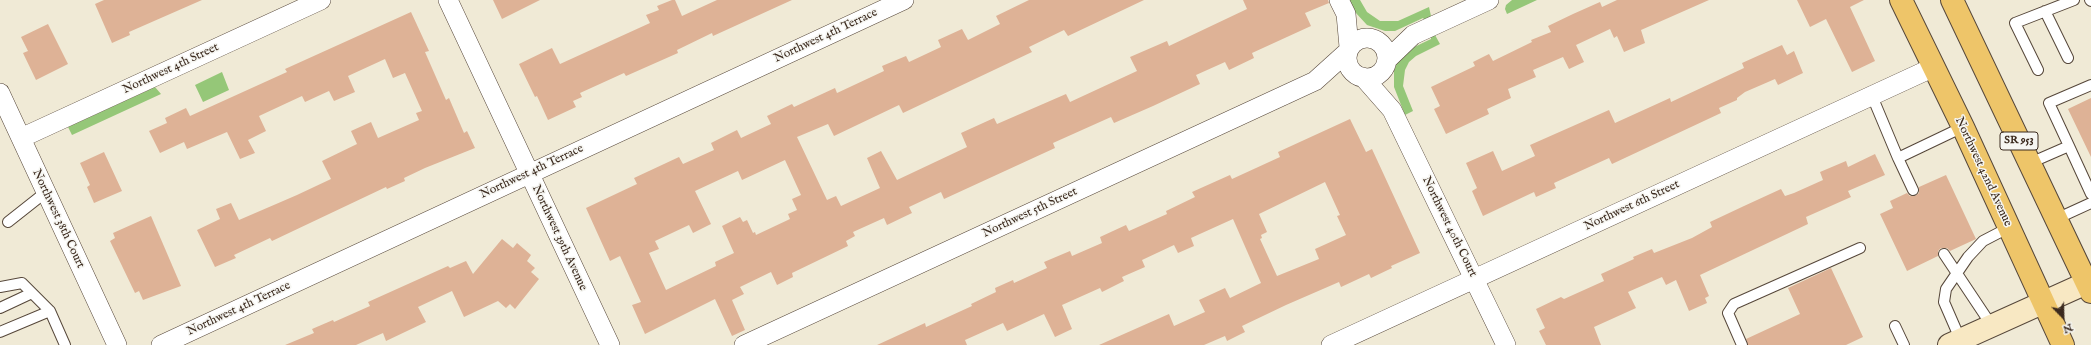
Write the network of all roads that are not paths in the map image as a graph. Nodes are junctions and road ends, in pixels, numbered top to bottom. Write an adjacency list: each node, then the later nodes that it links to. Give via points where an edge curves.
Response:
1 (321, 0): 24 (street, Northwest 4th Street)
2 (448, 0): 28 (street, Northwest 39th Avenue)
3 (904, 0): 28 (street, Northwest 4th Terrace)
4 (1489, 0): 10 (street)
5 (1901, 0): 15 (main road, Northwest 42nd Avenue)
6 (1952, 0): 27 (main road, SR 953)
7 (2074, 0): 9 (lane)
8 (1342, 7): 11 (street); 12 (street)
9 (2045, 12): 13 (lane); 16 (lane, via 2015,24)
10 (1413, 35): 11 (street); 14 (street)
11 (1372, 39): 12 (street, via 1359,39); 14 (street, via 1386,52)
12 (1348, 50): 17 (street, via 1347,64); 18 (street, Northwest 5th Street)
13 (2068, 58)
14 (1386, 63): 17 (street, via 1371,78); 22 (street, Northwest 40th Court)
15 (1934, 67): 21 (street, Northwest 6th Street); 23 (main road, Northwest 42nd Avenue)
16 (2038, 70)
17 (1360, 76): 18 (street, Northwest 5th Street); 22 (street, Northwest 40th Court)
18 (1315, 81): 54 (street, Northwest 5th Street)
19 (2091, 85): 25 (lane, via 2049,103)
20 (0, 93): 24 (street, Northwest 38th Court)
21 (1872, 96): 26 (lane); 39 (street, Northwest 6th Street)
22 (1392, 110): 39 (street, Northwest 40th Court)
23 (1963, 127): 26 (lane); 35 (main road, Northwest 42nd Avenue)
24 (21, 138): 30 (street, Northwest 38th Court)
25 (2069, 146): 27 (lane); 31 (lane)
26 (1898, 158): 29 (lane)
27 (2030, 164): 33 (main road, SR 953)
28 (529, 173): 52 (street, Northwest 4th Terrace); 53 (street, Northwest 39th Avenue)
29 (1914, 190)
30 (46, 192): 34 (lane); 51 (street, Northwest 38th Court)
31 (2091, 194)
32 (2091, 203): 33 (lane)
33 (2056, 219): 40 (main road, SR 953)
34 (8, 222)
35 (2008, 228): 38 (lane, via 1983,242); 43 (main road, Northwest 42nd Avenue)
36 (1860, 248): 57 (lane, via 1734,304 1728,313)
37 (1944, 254): 38 (lane)
38 (1957, 273): 47 (lane); 49 (lane, via 1946,289 1944,302)
39 (1474, 279): 55 (street, Northwest 6th Street); 56 (street, Northwest 40th Court)
40 (2090, 285): 43 (main road)
41 (0, 287): 42 (lane, via 22,283)
42 (32, 293): 44 (lane); 45 (lane)
43 (2044, 302): 47 (main road); 59 (main road, Northwest 42nd Avenue)
44 (0, 308)
45 (50, 311): 48 (lane); 50 (lane)
46 (1895, 326): 58 (lane)
47 (1992, 326): 49 (main road)
48 (0, 332)
49 (1957, 343)
50 (65, 345)
51 (117, 345)
52 (161, 345)
53 (610, 345)
54 (744, 345)
55 (1331, 345)
56 (1506, 345)
57 (1742, 345)
58 (1904, 345)
59 (2063, 345)

